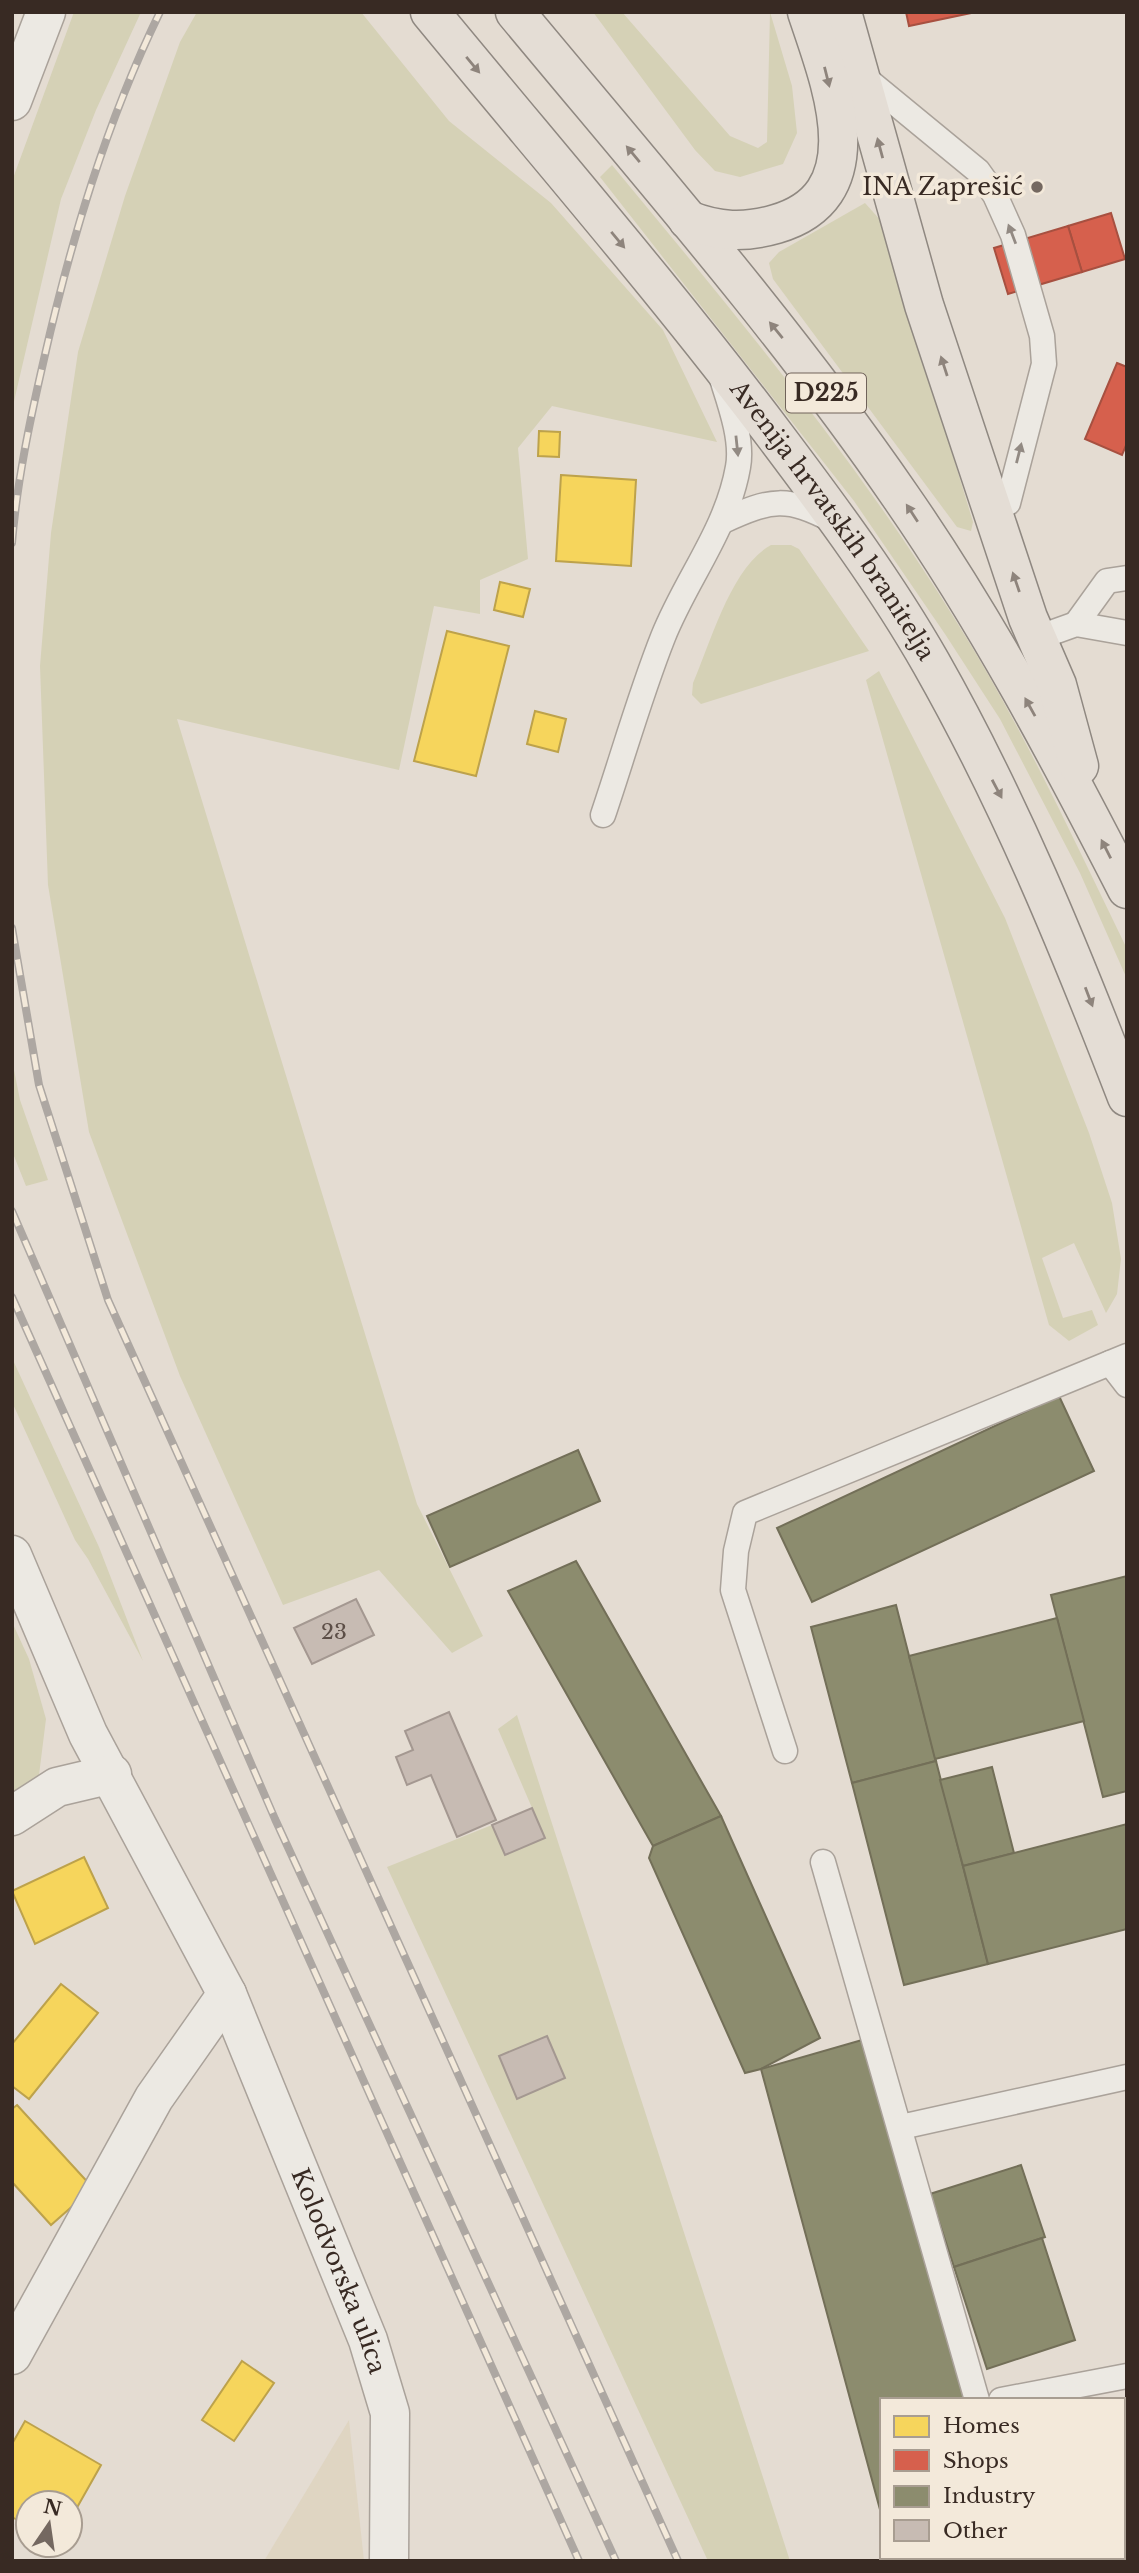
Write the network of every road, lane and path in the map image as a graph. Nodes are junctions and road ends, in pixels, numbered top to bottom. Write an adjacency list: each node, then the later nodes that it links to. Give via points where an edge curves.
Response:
1 (46, 12): 7 (street)
2 (430, 12): 9 (main road, Avenija hrvatskih branitelja / D225, one-way to 9)
3 (515, 12): 8 (main road, D225, one-way to 3)
4 (807, 12): 8 (main road, one-way to 8, via 839,128 839,159 827,188 809,209 762,228 732,231)
5 (842, 12): 6 (main road)
6 (859, 74): 10 (main road, one-way to 6, via 924,305); 10 (lane, one-way to 6, via 1008,503 1044,364 1042,336 1013,235 978,171)
7 (12, 101)
8 (688, 220): 17 (main road, D225, one-way to 8, via 967,596 901,496 822,386)
9 (715, 356): 11 (lane, one-way to 11, via 730,406 739,465); 12 (main road, Avenija hrvatskih branitelja / D225)
10 (991, 509): 16 (main road, one-way to 10)
11 (723, 521): 12 (lane, via 761,504 786,503 811,509); 18 (lane, via 663,637)
12 (842, 525): 20 (main road, Avenija hrvatskih branitelja / D225, one-way to 20, via 931,664 1010,814 1074,959)
13 (1127, 578): 14 (lane, via 1107,581)
14 (1076, 624): 15 (lane); 16 (lane)
15 (1127, 633)
16 (1037, 638): 17 (main road, via 1057,685 1076,751)
17 (1086, 810): 19 (main road, D225, one-way to 17)
18 (603, 814)
19 (1127, 889)
20 (1127, 1097)
21 (1119, 1360): 22 (lane); 24 (lane, via 745,1513 733,1590)
22 (1127, 1385)
23 (12, 1555): 25 (street, Kolodvorska ulica, via 88,1734)
24 (785, 1751)
25 (112, 1774): 26 (street, via 57,1787); 28 (street, Kolodvorska ulica)
26 (12, 1816)
27 (823, 1862): 30 (lane)
28 (228, 1994): 31 (street, via 154,2098); 35 (street, Kolodvorska ulica, via 368,2340 390,2413)
29 (1127, 2077): 30 (lane)
30 (901, 2127): 33 (lane)
31 (12, 2355)
32 (1127, 2376): 34 (lane)
33 (976, 2398)
34 (1012, 2398)
35 (389, 2561)

